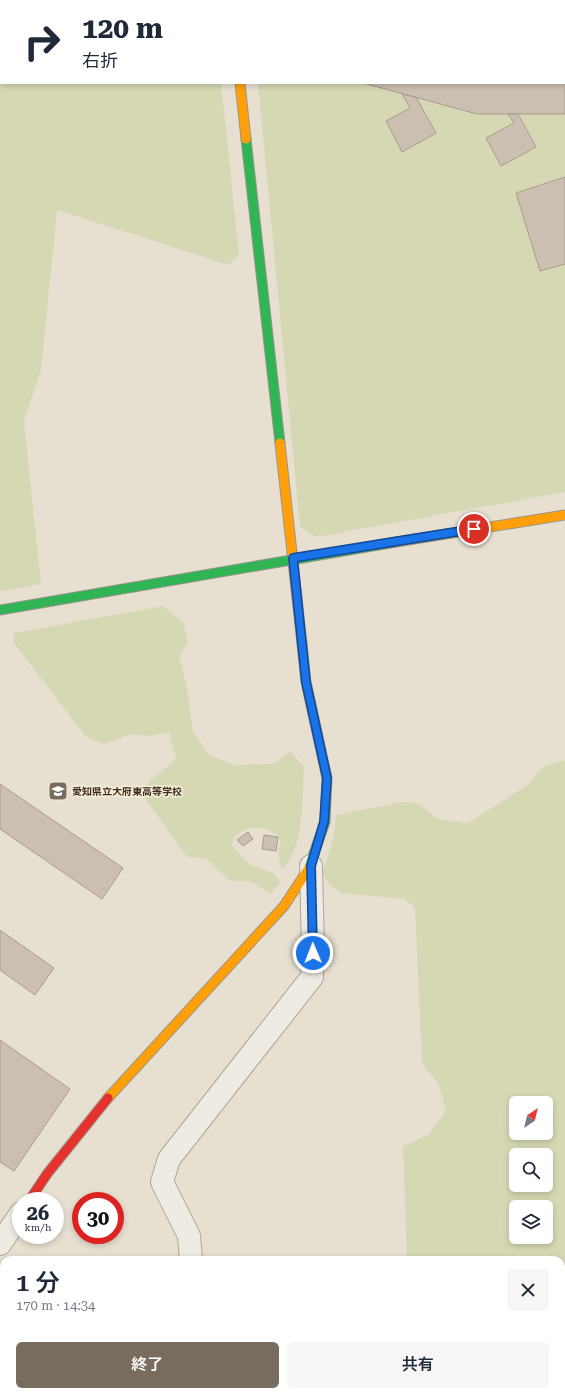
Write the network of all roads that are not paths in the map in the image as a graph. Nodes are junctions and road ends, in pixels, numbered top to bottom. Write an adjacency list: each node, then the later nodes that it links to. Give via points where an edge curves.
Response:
1 (240, 84): 3 (street)
2 (565, 515): 3 (street)
3 (293, 558): 4 (street); 5 (street, via 306,682 327,778 324,822)
4 (0, 610)
5 (311, 866): 6 (street, via 284,906 109,1097); 9 (street, via 312,977 169,1159 162,1182 189,1236)
6 (35, 1192)
7 (12, 1226): 8 (street)
8 (0, 1244)
9 (191, 1256)

